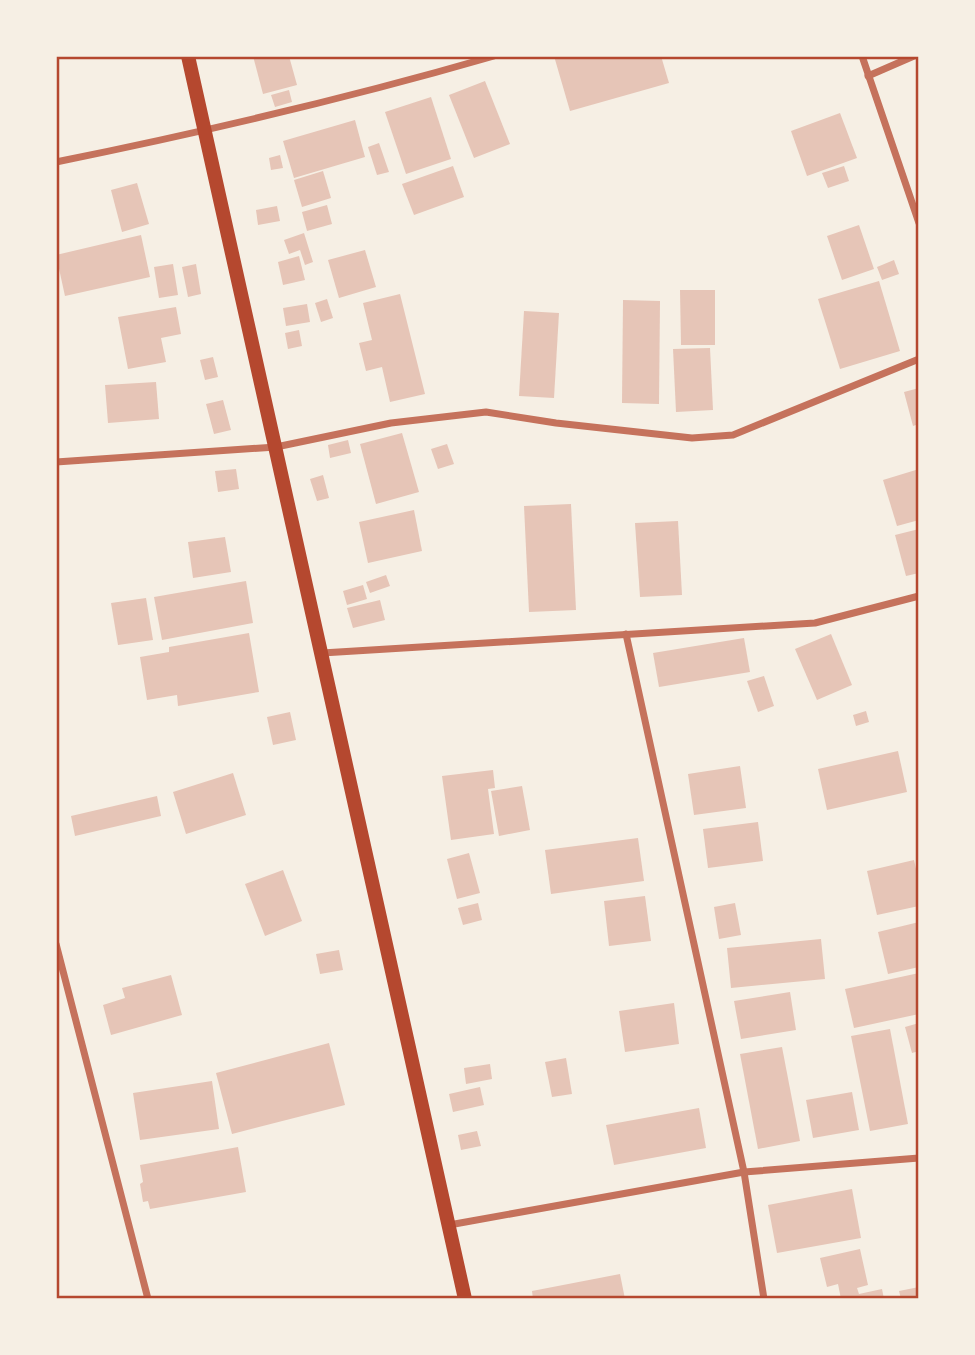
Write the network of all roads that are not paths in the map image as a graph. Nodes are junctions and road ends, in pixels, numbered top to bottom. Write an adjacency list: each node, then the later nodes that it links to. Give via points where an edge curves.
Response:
1 (188, 56): 6 (main road)
2 (494, 56): 6 (street)
3 (862, 56): 5 (street)
4 (914, 56): 5 (street)
5 (868, 76): 8 (street)
6 (205, 132): 7 (street); 10 (main road)
7 (56, 162)
8 (919, 223)
9 (919, 359): 10 (street, via 733,435 692,438 486,412 391,423)
10 (276, 447): 11 (street); 14 (main road)
11 (56, 462)
12 (919, 596): 13 (street, via 815,622)
13 (626, 634): 14 (street); 17 (street)
14 (322, 653): 18 (main road)
15 (56, 944): 19 (street)
16 (919, 1158): 17 (street)
17 (744, 1172): 18 (street); 21 (street)
18 (449, 1225): 20 (main road)
19 (148, 1299)
20 (466, 1299)
21 (764, 1299)

